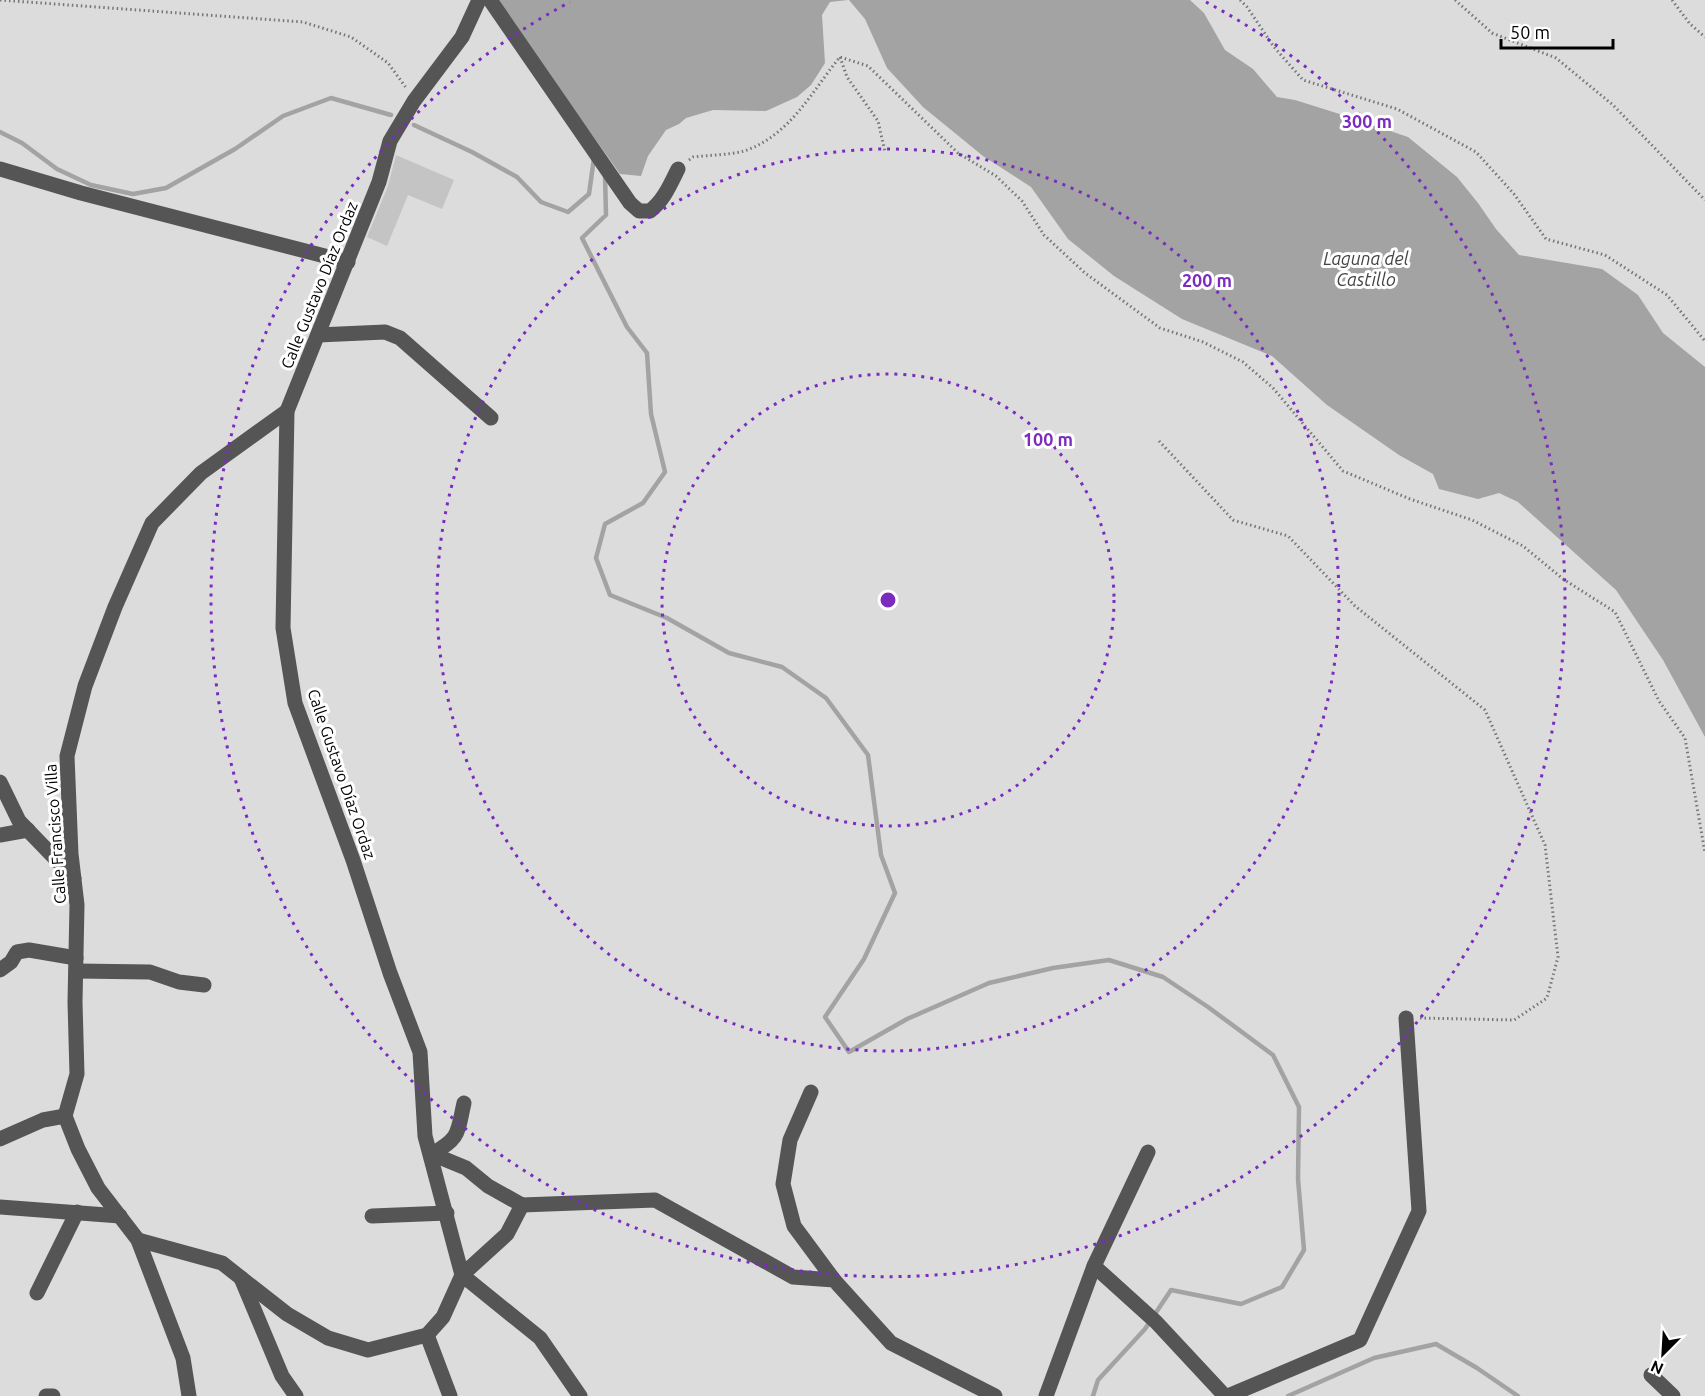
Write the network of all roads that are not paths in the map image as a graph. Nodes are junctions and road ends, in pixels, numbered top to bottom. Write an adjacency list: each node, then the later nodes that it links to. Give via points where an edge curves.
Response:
1 (479, 0): 5 (street, Calle Gustavo Díaz Ordaz, via 462,37 414,101 390,141 380,182)
2 (490, 0): 4 (street, via 630,203 639,211 650,211 665,195)
3 (0, 169): 5 (street)
4 (678, 169)
5 (348, 262): 6 (street, Calle Gustavo Díaz Ordaz)
6 (318, 334): 7 (street, Calle Gustavo Díaz Ordaz); 8 (street, via 385,332 400,338)
7 (287, 411): 12 (street, Calle Francisco Villa, via 201,473 152,523 85,686 68,756); 22 (street, Calle Gustavo Díaz Ordaz, via 283,628 296,703 420,1052 425,1136)
8 (491, 418)
9 (0, 782): 10 (street, via 19,821)
10 (28, 830): 11 (street); 12 (street)
11 (0, 835)
12 (74, 878): 13 (street, Calle Francisco Villa)
13 (76, 964): 14 (street, via 30,950 17,952); 15 (street, via 150,972); 19 (street, Calle Francisco Villa, via 77,1074)
14 (0, 970)
15 (204, 985)
16 (1406, 1018): 45 (street, via 1419,1211 1360,1340)
17 (811, 1092): 33 (street, via 790,1140 783,1184 794,1226)
18 (464, 1103): 22 (street, via 457,1134 451,1143)
19 (65, 1116): 20 (street, via 44,1120); 27 (street, via 98,1188)
20 (0, 1139)
21 (1148, 1152): 30 (street)
22 (432, 1154): 23 (street, via 466,1168); 26 (street, Calle Gustavo Díaz Ordaz)
23 (522, 1205): 32 (street, via 507,1234); 33 (street, via 655,1200 793,1277)
24 (0, 1207): 25 (street)
25 (77, 1212): 27 (street); 34 (street)
26 (447, 1213): 28 (street); 32 (street, Calle Gustavo Díaz Ordaz)
27 (120, 1216): 29 (street)
28 (372, 1216)
29 (138, 1240): 31 (street, via 222,1263); 39 (street, via 183,1358)
30 (1094, 1266): 44 (street); 45 (street, via 1156,1322)
31 (240, 1275): 35 (street, via 287,1314 328,1338 368,1350); 40 (street, via 282,1376)
32 (462, 1275): 35 (street, via 442,1317); 42 (street, via 540,1338)
33 (834, 1280): 43 (street, via 891,1343)
34 (38, 1293)
35 (427, 1335): 41 (street)
36 (1651, 1375): 46 (street)
37 (46, 1396): 38 (street)
38 (53, 1396)
39 (189, 1396)
40 (296, 1396)
41 (450, 1396)
42 (580, 1396)
43 (995, 1396)
44 (1046, 1396)
45 (1227, 1396)
46 (1673, 1396)

